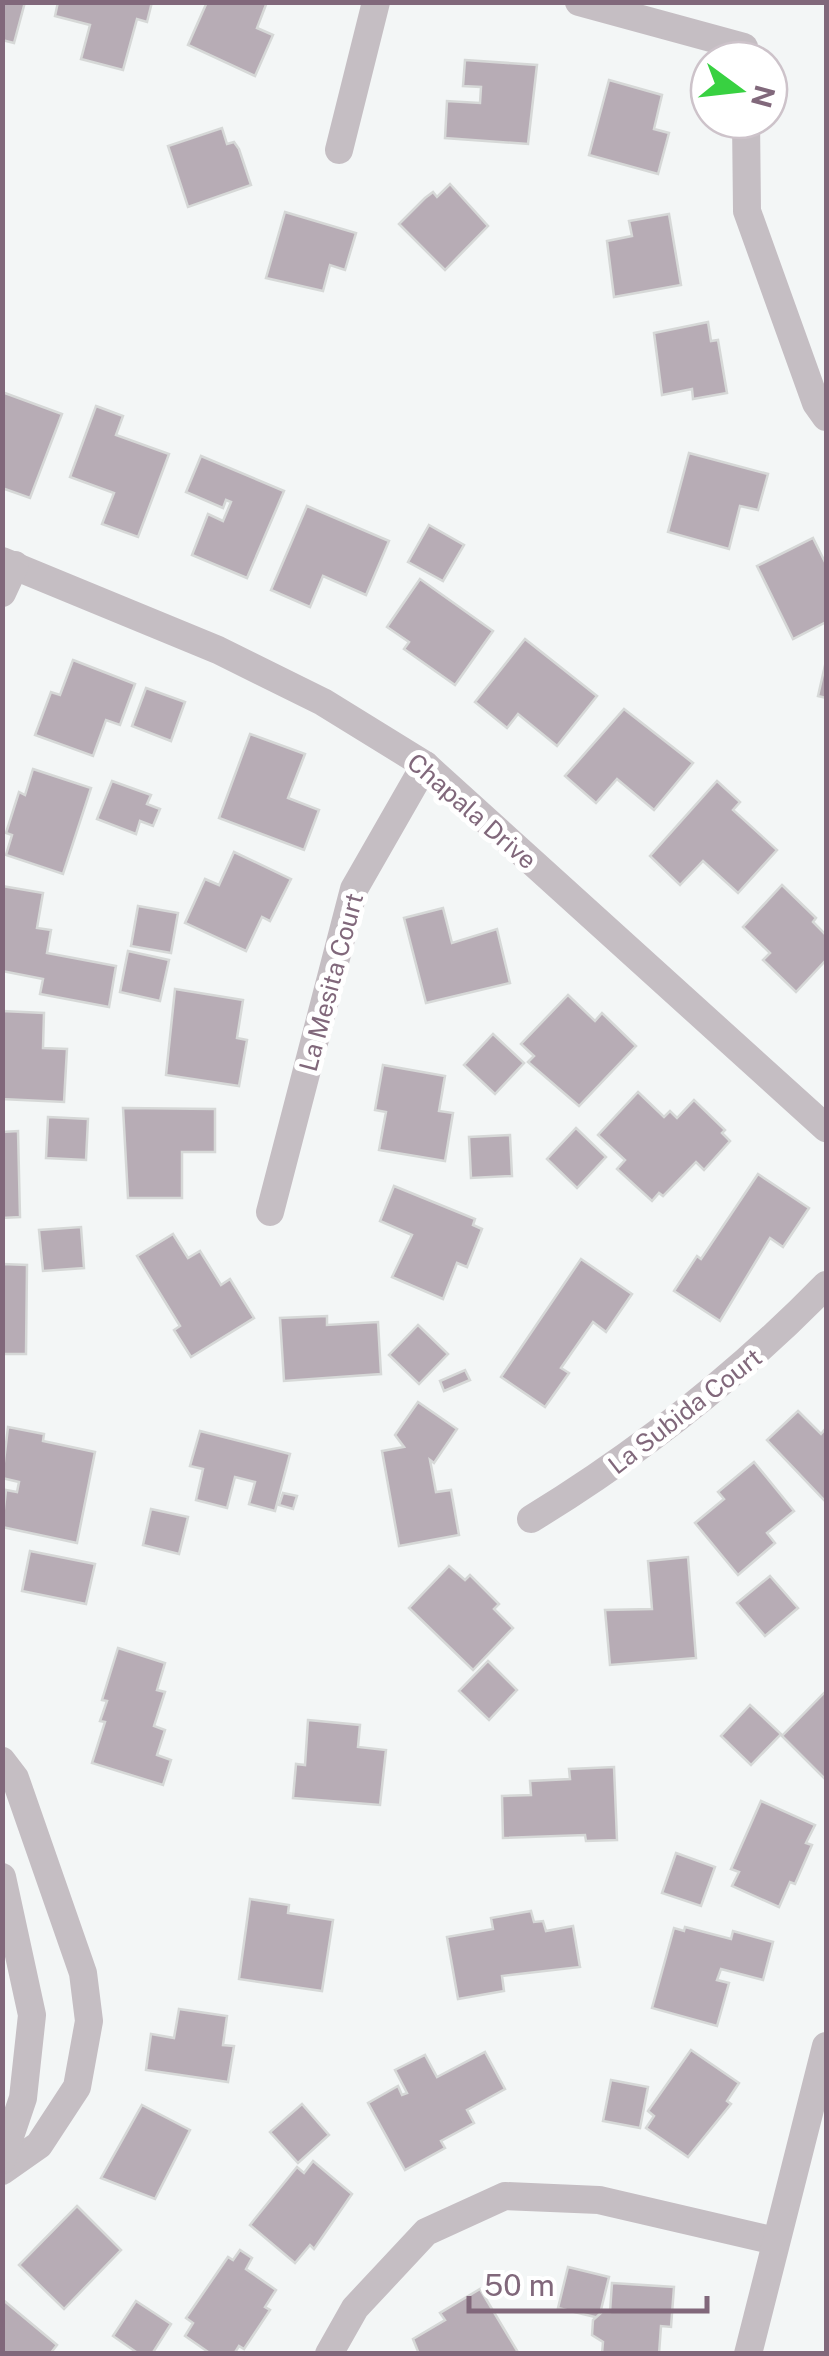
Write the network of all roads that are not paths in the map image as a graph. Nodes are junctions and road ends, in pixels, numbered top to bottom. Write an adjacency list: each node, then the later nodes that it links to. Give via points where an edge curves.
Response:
1 (376, 2): 5 (street)
2 (579, 2): 3 (street)
3 (718, 40)
4 (746, 140): 6 (street, via 747,211)
5 (339, 150)
6 (826, 417)
7 (9, 563): 8 (street); 9 (street, Chapala Drive, via 218,650)
8 (2, 593)
9 (426, 765): 10 (street, Chapala Drive); 11 (street, La Mesita Court, via 354,889)
10 (826, 1128)
11 (270, 1212)
12 (826, 1286): 13 (street, La Subida Court, via 761,1352 652,1440)
13 (530, 1520)
14 (2, 1761): 18 (street, via 15,1778 83,1973 89,2020 77,2087 39,2144)
15 (2, 1877): 17 (street, via 32,2015 23,2098)
16 (826, 2046): 19 (street)
17 (2, 2160)
18 (2, 2171)
19 (775, 2242): 20 (street, via 599,2200 505,2196 426,2232 354,2308); 21 (street)
20 (329, 2354)
21 (748, 2354)

